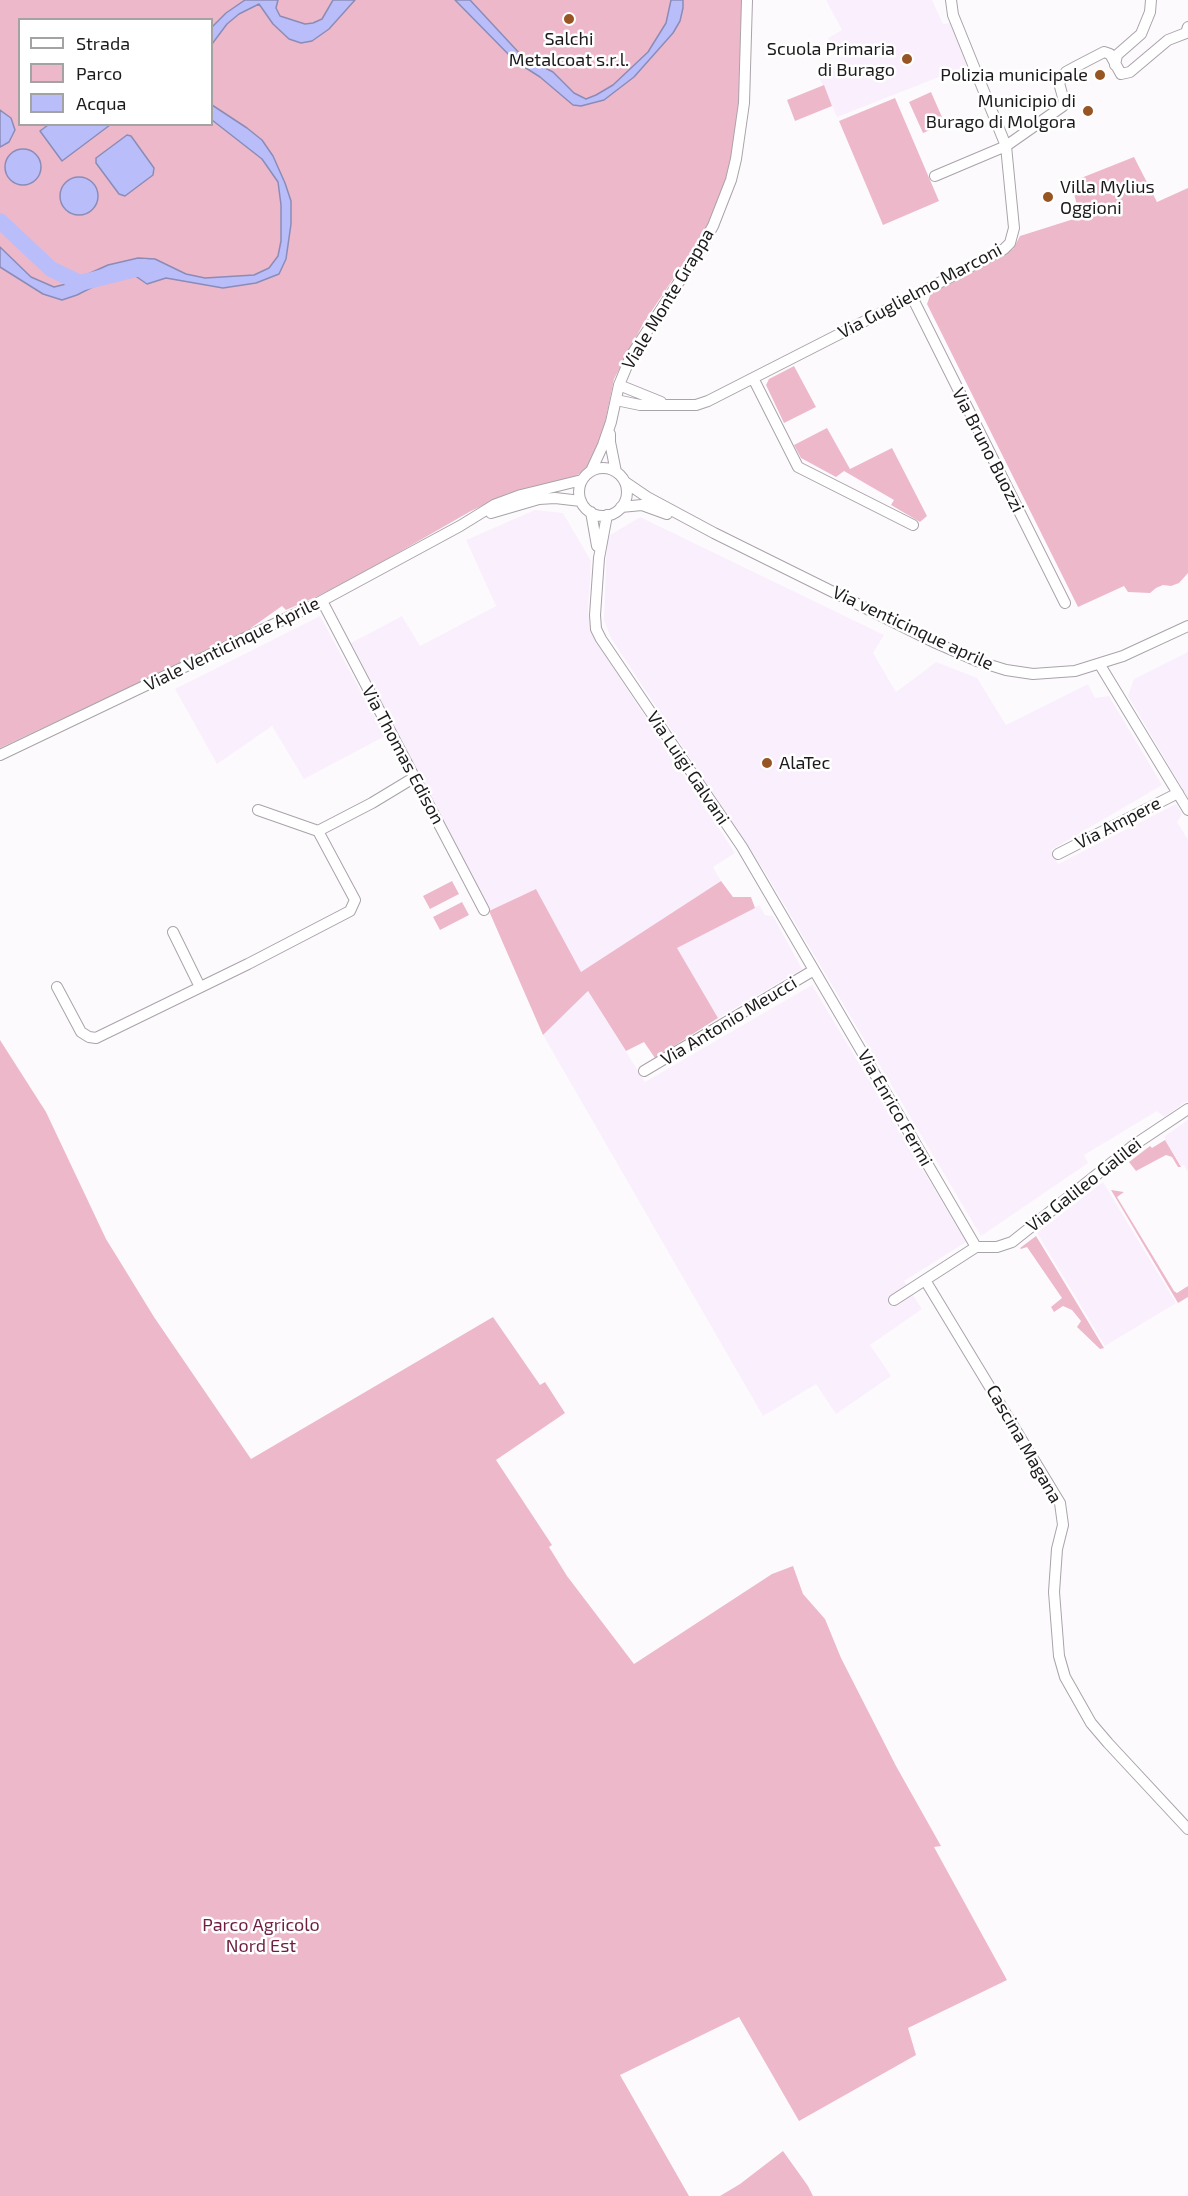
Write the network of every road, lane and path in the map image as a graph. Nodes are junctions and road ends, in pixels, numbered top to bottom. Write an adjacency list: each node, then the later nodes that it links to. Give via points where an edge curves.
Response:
1 (747, 0): 10 (street, Viale Monte Grappa, via 744,103 731,180 702,245 635,349)
2 (951, 0): 6 (street, Via Guglielmo Marconi, via 953,15)
3 (1151, 0): 5 (street, via 1141,34 1116,55)
4 (1187, 32): 5 (street, via 1168,40 1130,72 1121,74)
5 (1115, 65): 6 (street, via 1110,54 1104,52 1066,72 1059,83 1063,106)
6 (1006, 146): 7 (street); 8 (street, Via Guglielmo Marconi, via 1014,228 1010,243)
7 (935, 176)
8 (912, 297): 9 (street, Via Guglielmo Marconi); 27 (street, Via Bruno Buozzi)
9 (753, 378): 12 (street, Via Guglielmo Marconi, via 696,405); 22 (street, via 798,467)
10 (619, 386): 11 (street, Viale Monte Grappa); 12 (street, Via Guglielmo Marconi)
11 (616, 400): 12 (street, Via Guglielmo Marconi); 13 (street, Viale Monte Grappa)
12 (670, 405)
13 (611, 422): 14 (street, Viale Monte Grappa); 15 (street, Viale Monte Grappa)
14 (591, 471): 15 (street, via 604,468); 16 (street)
15 (616, 472): 17 (street)
16 (582, 480): 18 (street); 23 (street, Viale Venticinque Aprile, via 502,501)
17 (625, 482): 19 (street, via 627,495); 24 (street, Via venticinque aprile)
18 (581, 501): 20 (street); 23 (street, Viale Venticinque Aprile, via 530,501)
19 (621, 507): 21 (street); 24 (street, Via venticinque aprile, via 642,505)
20 (591, 512): 21 (street); 25 (street, Via Luigi Galvani)
21 (607, 515): 25 (street, Via Luigi Galvani)
22 (913, 525)
23 (460, 526): 26 (street, Viale Venticinque Aprile)
24 (714, 533): 29 (street, Via venticinque aprile, via 985,664 1039,674)
25 (599, 558): 39 (street, Via Luigi Galvani, via 595,623 601,639 742,847)
26 (322, 600): 30 (street, Viale Venticinque Aprile); 31 (street, Via Thomas Edison)
27 (1065, 603)
28 (1188, 626): 29 (street, Via venticinque aprile)
29 (1100, 665): 32 (street)
30 (0, 755)
31 (415, 777): 35 (street); 37 (street, Via Thomas Edison)
32 (1178, 793): 34 (street); 36 (street, Via Ampere)
33 (258, 810): 35 (street)
34 (1188, 810)
35 (318, 831): 41 (street, via 355,900 350,911)
36 (1058, 854)
37 (484, 910)
38 (173, 932): 41 (street)
39 (814, 970): 42 (street, Via Antonio Meucci); 44 (street, Via Enrico Fermi)
40 (57, 987): 41 (street, via 81,1032 96,1038)
41 (200, 987)
42 (644, 1071)
43 (1188, 1109): 44 (street, Via Galileo Galilei, via 1134,1145 1012,1242)
44 (976, 1247): 45 (street)
45 (925, 1280): 46 (street); 47 (street, Cascina Magana, via 1060,1503 1063,1525 1054,1592 1059,1656 1065,1677 1108,1743)
46 (894, 1300)
47 (1188, 1829)

